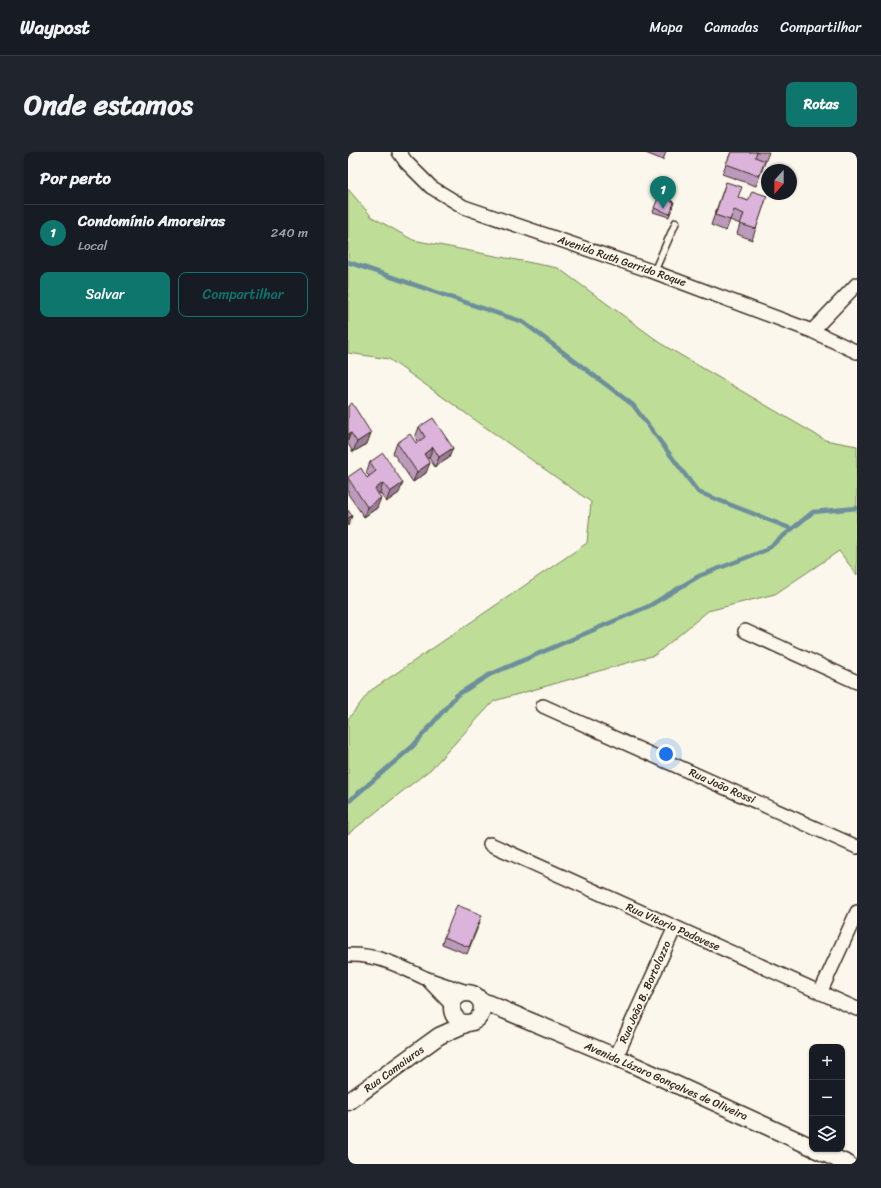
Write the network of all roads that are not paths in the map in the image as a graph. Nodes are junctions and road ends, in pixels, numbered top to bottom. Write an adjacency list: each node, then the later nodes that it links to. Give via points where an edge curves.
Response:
1 (399, 152): 3 (street, Avenida Ruth Garrido Roque, via 431,187 464,207)
2 (676, 222): 3 (lane)
3 (654, 272): 5 (street, Avenida Ruth Garrido Roque)
4 (857, 284): 5 (street)
5 (812, 330): 6 (street, Avenida Ruth Garrido Roque)
6 (857, 352)
7 (746, 631): 8 (street)
8 (857, 682)
9 (543, 706): 11 (street, Rua João Rossi)
10 (490, 844): 13 (street, Rua Vitorio Padovese)
11 (857, 847)
12 (857, 912): 16 (street)
13 (674, 927): 16 (street, Rua Vitorio Padovese); 22 (street, Rua João B. Bortolozzo)
14 (348, 955): 15 (street, Avenida Lázaro Gonçalves de Oliveira, via 381,959)
15 (426, 978): 17 (street, Avenida Lázaro Gonçalves de Oliveira); 18 (street, Avenida Lázaro Gonçalves de Oliveira)
16 (820, 993): 19 (street, Rua Vitorio Padovese)
17 (477, 1002): 18 (street, via 464,993 455,999); 20 (street, Rua Camaiuras, via 479,1018); 22 (street, Avenida Lázaro Gonçalves de Oliveira, via 518,1016)
18 (452, 1007): 20 (street, via 457,1019); 21 (street, Rua Camaiuras)
19 (857, 1009)
20 (468, 1023): 21 (street, Rua Camaiuras)
21 (439, 1036): 23 (street, Rua Camaiuras)
22 (616, 1058): 24 (street, Avenida Lázaro Gonçalves de Oliveira)
23 (348, 1102)
24 (809, 1147)
25 (822, 1152): 26 (street)
26 (848, 1164)

